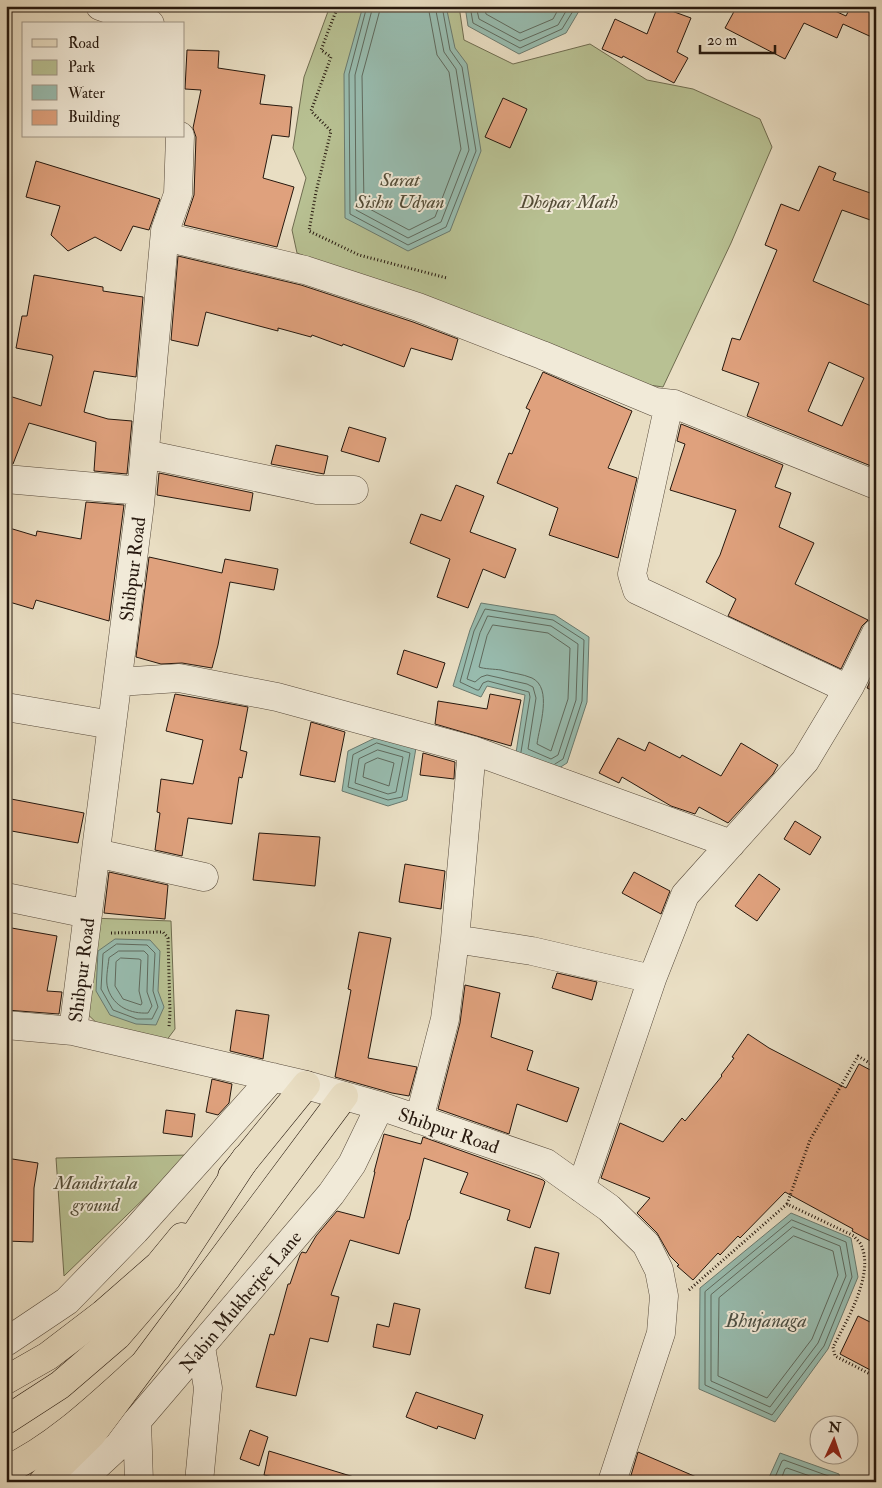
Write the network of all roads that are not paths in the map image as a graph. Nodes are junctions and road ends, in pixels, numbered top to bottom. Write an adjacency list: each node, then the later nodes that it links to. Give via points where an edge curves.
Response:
1 (100, 6): 2 (street)
2 (146, 17)
3 (180, 138): 4 (street, Shibpur Road, via 178,194)
4 (165, 238): 5 (street, via 305,270 418,306 655,402); 6 (street, Shibpur Road)
5 (670, 404): 8 (street); 13 (street, via 632,574 638,590)
6 (145, 454): 9 (street, via 316,490); 10 (street, Shibpur Road)
7 (6, 479): 10 (street)
8 (876, 485)
9 (354, 490)
10 (141, 491): 12 (street, Shibpur Road)
11 (875, 638): 13 (street)
12 (118, 682): 15 (street, Shibpur Road); 16 (street, via 179,678 277,697)
13 (848, 690): 17 (street, via 805,761)
14 (6, 707): 15 (street)
15 (112, 725): 18 (street, Shibpur Road)
16 (472, 750): 17 (street); 22 (street)
17 (731, 844): 23 (street, via 685,895)
18 (96, 853): 19 (street); 21 (street, Shibpur Road)
19 (204, 877)
20 (6, 897): 21 (street)
21 (87, 923): 25 (street, Shibpur Road)
22 (454, 939): 23 (street, via 532,951); 30 (street, via 445,1019)
23 (652, 979): 31 (street)
24 (6, 1025): 25 (street)
25 (73, 1032): 26 (street, Shibpur Road)
26 (273, 1078): 27 (street, Shibpur Road); 33 (street, via 67,1301)
27 (306, 1085): 28 (street, Shibpur Road); 32 (main road, via 246,1158 167,1278)
28 (344, 1096): 29 (street, Shibpur Road); 35 (main road)
29 (380, 1106): 30 (street, Shibpur Road); 34 (street, Nabin Mukherjee Lane, via 352,1164 331,1194)
30 (419, 1120): 31 (street, Shibpur Road, via 546,1163)
31 (581, 1188): 44 (street, Shibpur Road, via 609,1208 646,1244 659,1270 664,1296 661,1333)
32 (110, 1325): 36 (main road); 37 (main road, via 60,1385)
33 (6, 1342)
34 (201, 1347): 38 (street, Nabin Mukherjee Lane); 43 (street, via 208,1388)
35 (142, 1366): 39 (main road, via 79,1423 19,1465); 40 (main road, via 92,1434)
36 (6, 1380)
37 (6, 1420)
38 (137, 1421): 41 (street, Nabin Mukherjee Lane, via 119,1446); 42 (street)
39 (6, 1470)
40 (43, 1482)
41 (79, 1482)
42 (139, 1482)
43 (198, 1482)
44 (612, 1482)

